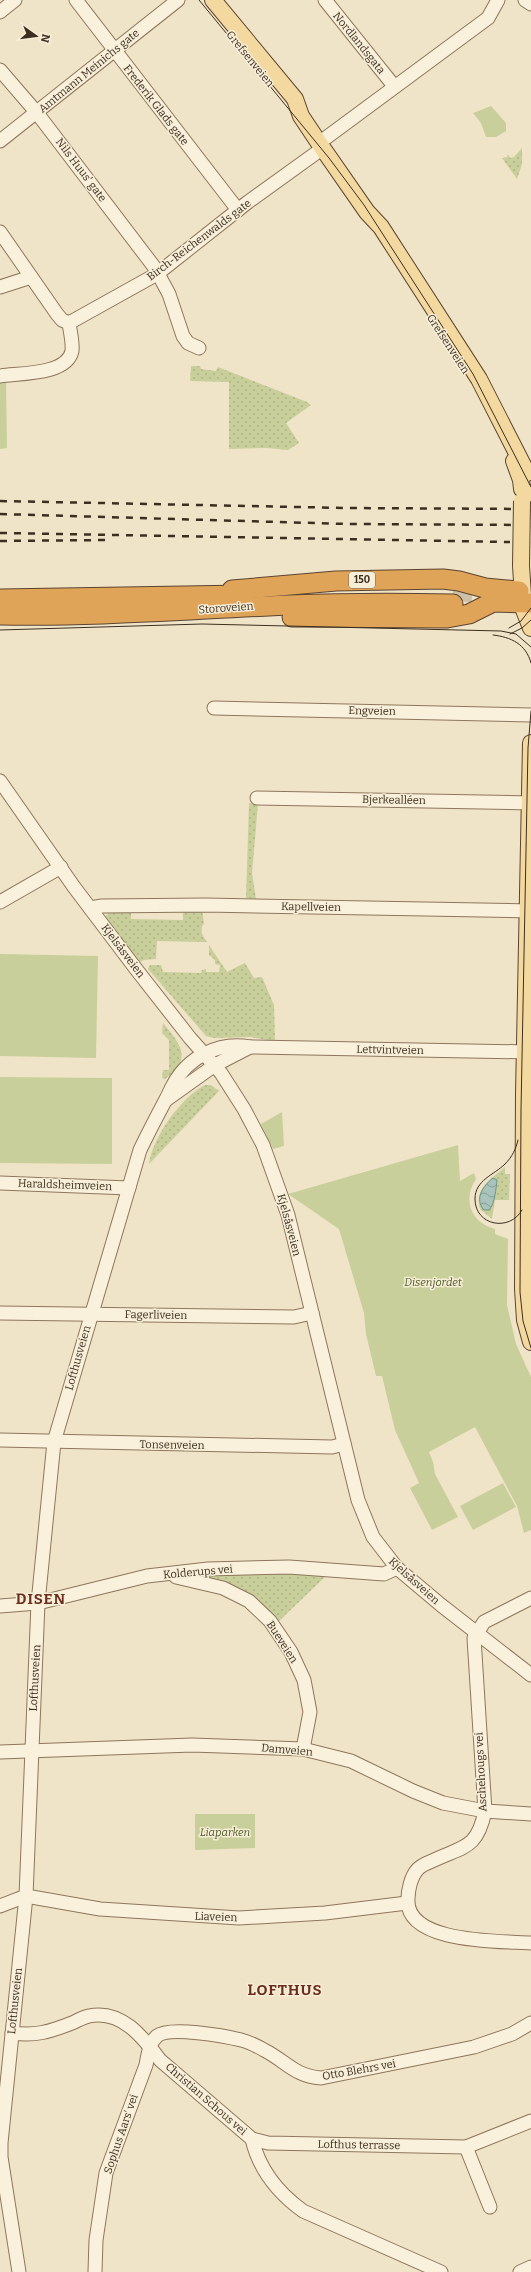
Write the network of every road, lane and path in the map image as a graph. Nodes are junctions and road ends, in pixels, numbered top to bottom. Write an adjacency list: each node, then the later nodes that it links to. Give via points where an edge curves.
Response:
1 (15, 0): 10 (street)
2 (76, 0): 11 (street, Frederik Glads gate)
3 (178, 0): 11 (street, Amtmann Meinichs gate)
4 (201, 0): 15 (main road, Grefsenveien, via 288,106)
5 (213, 0): 15 (main road, Grefsenveien, via 295,99)
6 (325, 0): 13 (street, Nordlandsgata)
7 (498, 0): 13 (street, Birch-Reichenwalds gate, via 488,18 403,82)
8 (525, 0): 9 (street)
9 (531, 4)
10 (0, 12)
11 (114, 51): 14 (street, Amtmann Meinichs gate); 18 (street, Frederik Glads gate)
12 (0, 70): 14 (street, Nils Huus' gate)
13 (394, 86): 17 (street, Birch-Reichenwalds gate)
14 (37, 113): 16 (street, Amtmann Meinichs gate); 20 (street, Nils Huus' gate, via 153,265)
15 (302, 116): 17 (main road, Grefsenveien)
16 (0, 142)
17 (321, 145): 18 (street, Birch-Reichenwalds gate); 26 (main road, Grefsenveien, via 367,212 381,227 479,379)
18 (238, 210): 20 (street, Birch-Reichenwalds gate)
19 (0, 232): 21 (street)
20 (157, 274): 23 (street, Birch-Reichenwalds gate); 24 (street, Nils Huus' gate, via 169,294 183,336 188,343)
21 (31, 277): 22 (street); 23 (street, via 57,314)
22 (0, 287)
23 (69, 323): 25 (street, via 72,351 66,363 57,368)
24 (199, 348)
25 (0, 376)
26 (526, 485): 28 (main road, Grefsenveien, bridge, via 522,566)
27 (203, 595): 28 (highway, 150, via 286,584 416,580 459,581); 29 (highway, Storoveien / 150); 30 (highway, Storoveien / 150, via 453,598)
28 (526, 597): 30 (highway, 150, via 493,602 469,614 448,618 295,617); 32 (main road, Grefsenveien, via 525,615)
29 (0, 599)
30 (175, 612): 31 (highway, Storoveien / 150)
31 (0, 615)
32 (531, 628)
33 (214, 708): 34 (street, Engveien)
34 (531, 715)
35 (531, 743): 38 (main road)
36 (0, 781): 39 (street, Kjelsåsveien)
37 (257, 798): 38 (street, Bjerkealléen)
38 (530, 803): 42 (main road)
39 (61, 867): 40 (street); 41 (street, Kjelsåsveien)
40 (0, 902)
41 (90, 908): 42 (street, Kapellveien, via 206,905); 45 (street, Kjelsåsveien)
42 (529, 911): 44 (main road)
43 (250, 1047): 44 (street, Lettvintveien); 45 (street, Lettvintveien, via 229,1045); 46 (street, Lettvintveien)
44 (528, 1052): 47 (main road)
45 (205, 1054): 46 (street, Kjelsåsveien); 48 (street, Lofthusveien, via 189,1064 181,1073)
46 (214, 1065): 48 (street, Lofthusveien); 53 (street, Kjelsåsveien, via 244,1109 273,1171 288,1215)
47 (527, 1087): 49 (main road)
48 (166, 1100): 51 (street, Lofthusveien, via 140,1150)
49 (527, 1156): 55 (main road, via 523,1296 525,1320)
50 (0, 1183): 51 (street, Haraldsheimveien)
51 (129, 1188): 54 (street, Lofthusveien)
52 (0, 1313): 54 (street, Fagerliveien)
53 (312, 1313): 54 (street, Fagerliveien, via 294,1317); 58 (street, Kjelsåsveien)
54 (90, 1315): 57 (street, Lofthusveien)
55 (531, 1342)
56 (0, 1440): 57 (street, Tonsenveien)
57 (54, 1442): 58 (street, Tonsenveien, via 332,1447); 62 (street, Lofthusveien)
58 (344, 1444): 59 (street, Kjelsåsveien, via 366,1522 378,1545)
59 (397, 1568): 60 (street, Kolderups vei, via 384,1574 289,1567 208,1569); 64 (street, Kjelsåsveien)
60 (169, 1575): 62 (street, Kolderups vei, via 148,1576); 66 (street, Bueveien, via 223,1588 249,1601 270,1621 291,1652 304,1680 310,1712)
61 (531, 1598): 64 (street, via 492,1616)
62 (38, 1603): 63 (street, Kolderups vei); 68 (street, Lofthusveien)
63 (0, 1606)
64 (476, 1632): 65 (street, Kjelsåsveien); 69 (street, Aschehougs vei, via 473,1652)
65 (531, 1674)
66 (303, 1749): 68 (street, Damveien, via 192,1745); 69 (street, Damveien, via 351,1761 443,1803)
67 (0, 1752): 68 (street, Damveien)
68 (31, 1752): 71 (street, Lofthusveien)
69 (485, 1811): 70 (street, Damveien); 72 (street, Aschehougs vei, via 481,1830 470,1843 417,1870 408,1892)
70 (531, 1814)
71 (26, 1896): 72 (street, Liaveien, via 100,1909 238,1918 325,1914); 73 (street); 76 (street, Lofthusveien)
72 (407, 1903): 74 (street, via 414,1916 428,1930 436,1933 457,1938)
73 (0, 1906)
74 (531, 1943)
75 (531, 2023): 77 (street, Otto Blehrs vei, via 512,2034 474,2047 321,2078 298,2073 265,2050 242,2040 196,2033 164,2032 156,2037)
76 (12, 2033): 77 (street, Christian Schous vei, via 42,2034 89,2016 111,2016 128,2024); 83 (street, Lofthusveien, via 1,2157)
77 (150, 2046): 79 (street, Christian Schous vei, via 160,2060); 84 (street, Sophus Aars' vei, via 146,2064 106,2173 96,2240)
78 (531, 2121): 80 (street, Lofthus terrasse)
79 (252, 2139): 80 (street, Lofthus terrasse, via 268,2143); 85 (street, Christian Schous vei, via 256,2156 274,2184 288,2200 303,2211)
80 (466, 2147): 81 (street)
81 (490, 2207)
82 (531, 2267): 86 (street)
83 (19, 2272)
84 (95, 2272)
85 (441, 2272)
86 (520, 2272)

